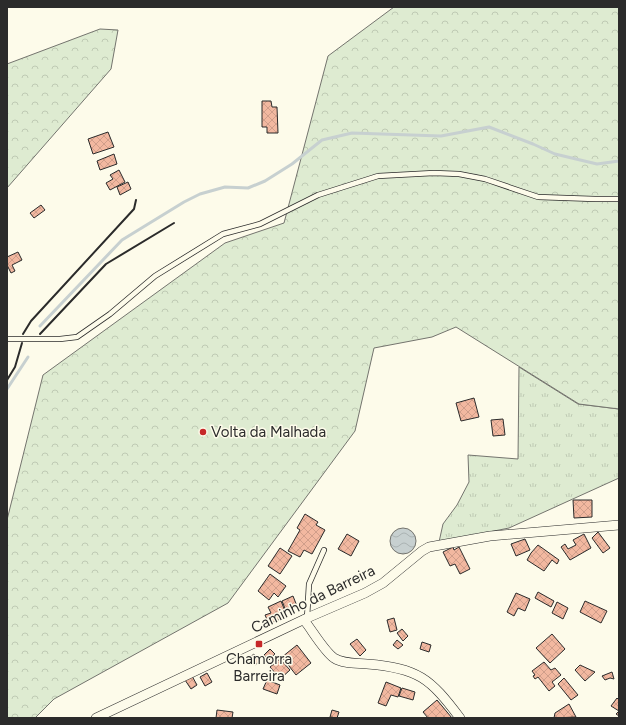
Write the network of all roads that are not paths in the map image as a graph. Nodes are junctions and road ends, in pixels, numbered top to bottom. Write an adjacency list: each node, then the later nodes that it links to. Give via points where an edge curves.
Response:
1 (619, 199): 2 (lane, via 538,197 485,179 459,174 378,176 318,195 260,224 223,234 155,276 110,314 77,337)
2 (7, 339)
3 (619, 526): 5 (street, Caminho da Barreira, via 490,536 429,547 365,593)
4 (324, 550): 5 (lane, via 309,584)
5 (305, 619): 6 (street, Caminho da Barreira); 7 (street, via 335,658 391,666 420,676 444,697)
6 (96, 718)
7 (460, 718)

